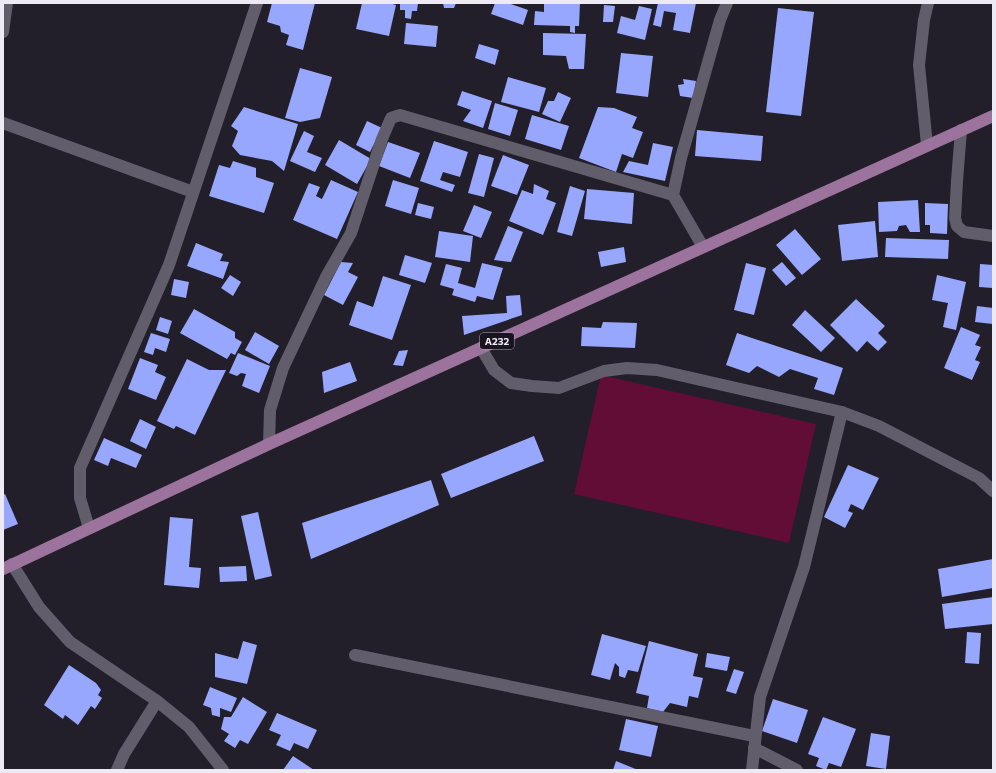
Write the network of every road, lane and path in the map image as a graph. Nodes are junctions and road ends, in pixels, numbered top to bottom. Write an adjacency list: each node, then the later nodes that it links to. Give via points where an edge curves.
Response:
1 (7, 3): 5 (street)
2 (257, 3): 10 (street)
3 (727, 3): 11 (street, via 681,158)
4 (928, 3): 9 (street, via 919,65)
5 (3, 32)
6 (993, 116): 8 (main road, A232)
7 (3, 123): 10 (street)
8 (961, 130): 9 (main road, A232); 12 (street, via 955,218 957,226 964,232)
9 (927, 145): 13 (main road, A232)
10 (193, 192): 18 (street, via 169,265 80,468 80,498)
11 (673, 195): 13 (street); 16 (street, via 400,115 391,118 352,233 326,277 283,368 270,410)
12 (993, 236)
13 (704, 247): 14 (main road, A232)
14 (481, 348): 15 (street, via 494,370 511,383 558,388 604,370 658,370); 16 (main road, A232)
15 (842, 412): 17 (street, via 879,426 979,478); 22 (street, via 804,567 760,697)
16 (269, 444): 18 (main road, A232)
17 (993, 491)
18 (89, 528): 19 (main road, A232)
19 (7, 567): 21 (street, via 70,642)
20 (355, 655): 22 (street)
21 (157, 701): 23 (street); 24 (street, via 189,728)
22 (754, 742): 25 (street); 26 (street)
23 (117, 770)
24 (223, 770)
25 (752, 770)
26 (797, 770)

